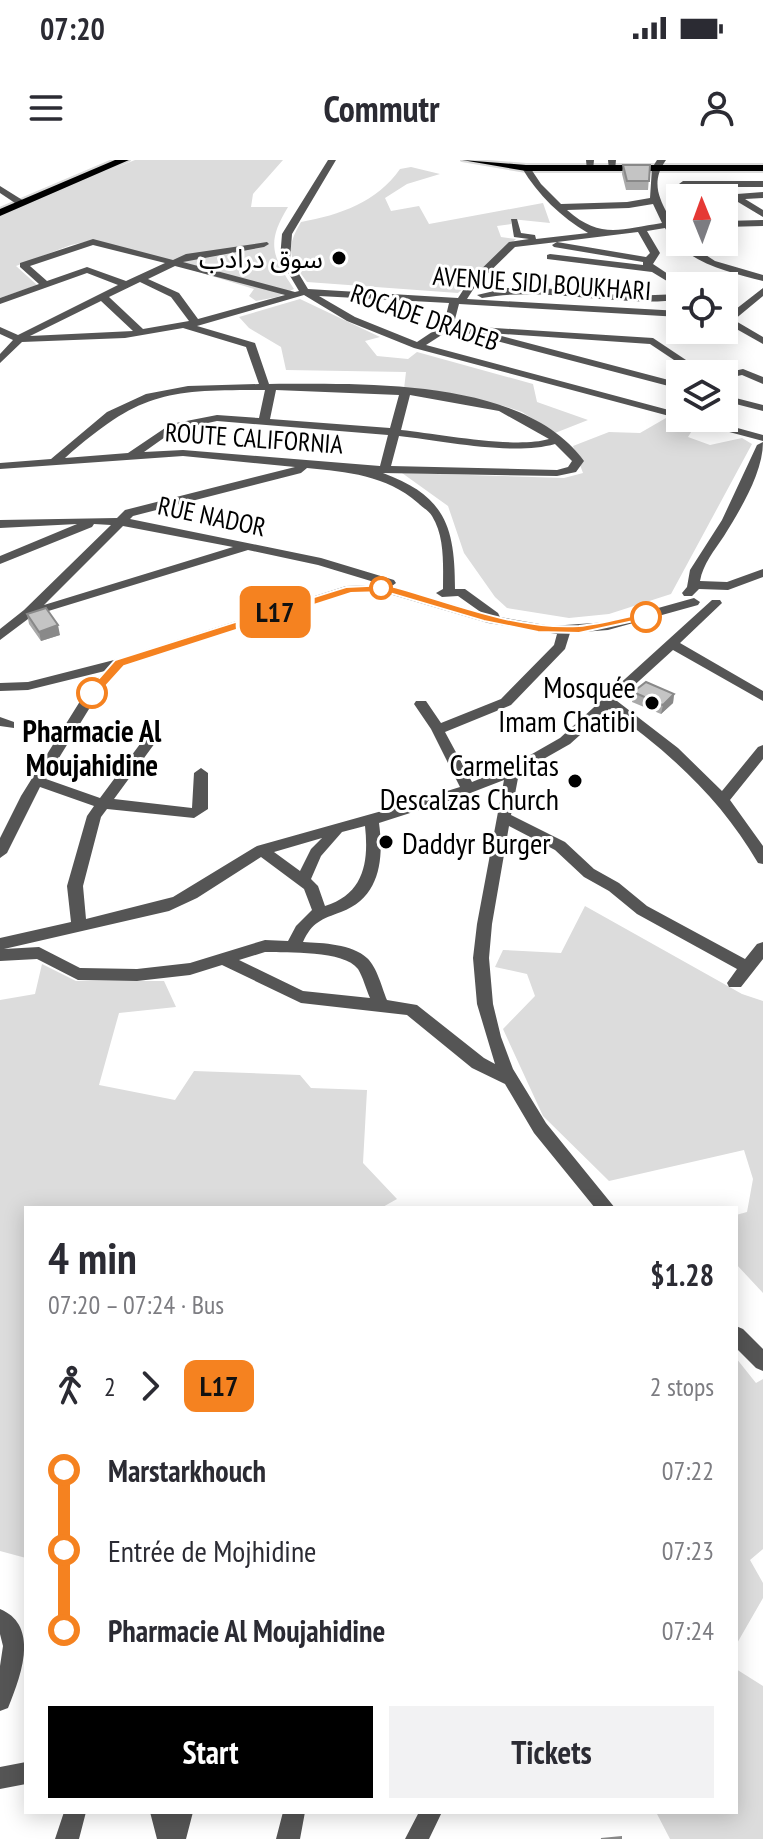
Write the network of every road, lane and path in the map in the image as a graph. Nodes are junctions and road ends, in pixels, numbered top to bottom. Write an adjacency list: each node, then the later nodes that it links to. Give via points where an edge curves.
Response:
1 (124, 160): 18 (main road)
2 (332, 160): 40 (street, ROCADE DRADEB, via 287,234 285,259)
3 (467, 160): 7 (main road)
4 (590, 164): 5 (main road); 7 (main road)
5 (612, 164): 6 (main road)
6 (659, 164): 8 (main road); 17 (street)
7 (526, 168): 19 (street)
8 (707, 168): 9 (main road); 10 (street)
9 (763, 168)
10 (715, 184)
11 (738, 184): 12 (street)
12 (763, 184)
13 (0, 189): 18 (street)
14 (738, 197): 15 (street)
15 (761, 197)
16 (738, 199): 21 (street)
17 (654, 201): 19 (street); 24 (street)
18 (21, 203): 20 (main road)
19 (562, 207): 27 (street, via 590,231)
20 (0, 213)
21 (763, 214)
22 (514, 221): 28 (street, via 519,236)
23 (763, 223): 25 (street)
24 (665, 224): 26 (street); 35 (street, via 688,250)
25 (738, 224)
26 (641, 229): 27 (street); 33 (street, via 654,251)
27 (608, 234): 28 (street)
28 (582, 237): 29 (street)
29 (549, 240): 33 (street, via 565,247 623,253); 44 (street, via 507,246)
30 (264, 244): 32 (street)
31 (550, 257): 33 (street)
32 (173, 264): 36 (street); 37 (street, via 85,243 23,265); 41 (street)
33 (651, 264): 34 (street)
34 (666, 275)
35 (763, 278)
36 (141, 279): 38 (street); 50 (street, via 175,295)
37 (46, 285): 38 (street, via 89,270); 45 (street)
38 (127, 285): 42 (street)
39 (763, 291): 46 (street)
40 (305, 292): 44 (street, AVENUE SIDI BOUKHARI); 50 (street, AVENUE SIDI BOUKHARI); 60 (street, ROCADE DRADEB, via 351,319)
41 (291, 293)
42 (103, 297): 55 (street); 57 (street)
43 (666, 298): 44 (street, via 631,301 535,289)
44 (460, 300): 47 (street, AVENUE SIDI BOUKHARI); 51 (street)
45 (0, 301)
46 (738, 309)
47 (654, 313): 48 (street, AVENUE SIDI BOUKHARI); 58 (street)
48 (666, 313)
49 (738, 320): 53 (street)
50 (191, 324): 55 (street, AVENUE SIDI BOUKHARI); 67 (street, via 251,345)
51 (449, 325): 56 (street); 60 (street)
52 (738, 325): 59 (street)
53 (760, 325)
54 (0, 330): 57 (street)
55 (142, 333): 57 (street, AVENUE SIDI BOUKHARI)
56 (497, 334): 58 (street); 64 (street)
57 (19, 339): 61 (street)
58 (653, 341): 62 (street)
59 (763, 341)
60 (418, 346): 69 (street, ROCADE DRADEB)
61 (0, 360)
62 (681, 360)
63 (738, 373): 65 (street)
64 (636, 374): 66 (street); 69 (street)
65 (763, 381)
66 (666, 382)
67 (268, 387): 68 (street); 73 (street); 80 (street, via 185,389 148,396 113,413)
68 (405, 394): 75 (street); 77 (street, via 503,409)
69 (612, 398): 72 (street, ROCADE DRADEB)
70 (738, 402): 71 (street)
71 (763, 408)
72 (666, 412)
73 (264, 420): 75 (street); 79 (street, via 217,418 178,425)
74 (738, 431): 76 (street)
75 (393, 432): 77 (street, via 513,445); 83 (street)
76 (763, 438)
77 (555, 441): 83 (street, via 577,457 572,470)
78 (763, 445): 94 (street, via 728,520)
79 (133, 455): 80 (street, ROUTE CALIFORNIA); 81 (street, ROUTE CALIFORNIA, via 210,454)
80 (55, 461): 82 (street, ROUTE CALIFORNIA)
81 (305, 464): 84 (street, ROUTE CALIFORNIA); 86 (street, via 297,471 140,509)
82 (0, 466)
83 (385, 468): 84 (street)
84 (351, 469): 90 (street, ROUTE CALIFORNIA, via 392,480 428,504 440,521)
85 (97, 520): 86 (street, RUE NADOR); 87 (street, RUE NADOR); 89 (street)
86 (120, 521): 88 (street, RUE NADOR); 97 (street)
87 (0, 524)
88 (250, 546): 92 (street, RUE NADOR); 97 (street)
89 (0, 560)
90 (451, 566): 95 (street, ROUTE CALIFORNIA); 96 (street, ROUTE CALIFORNIA)
91 (756, 575): 93 (street); 94 (street)
92 (369, 582): 96 (street); 102 (street)
93 (763, 588)
94 (705, 594): 99 (street, via 646,617); 101 (street)
95 (465, 596): 96 (street, via 465,602); 98 (street)
96 (447, 599): 98 (street)
97 (28, 613): 100 (street)
98 (499, 620): 99 (street)
99 (564, 630): 107 (street, via 560,646 506,702)
100 (0, 636)
101 (673, 644): 104 (street); 105 (street)
102 (119, 663): 103 (street, via 28,686); 112 (street, via 92,693)
103 (0, 687)
104 (763, 697)
105 (607, 701): 110 (street, via 556,747); 114 (street, via 656,737)
106 (421, 704): 107 (street)
107 (438, 729): 113 (street)
108 (148, 743): 115 (street)
109 (763, 750): 114 (street)
110 (513, 770): 113 (street); 116 (street)
111 (201, 773): 115 (street, via 198,813)
112 (37, 781): 115 (street); 122 (street)
113 (467, 787): 117 (street)
114 (722, 801): 118 (street)
115 (100, 803): 126 (street, via 75,886)
116 (503, 817): 132 (street, via 560,846 642,910); 135 (street, via 481,970 489,1024)
117 (371, 819): 119 (street); 125 (street, via 376,850 369,882 346,904)
118 (742, 826): 120 (street); 123 (street)
119 (337, 829): 121 (street); 124 (street)
120 (763, 830)
121 (262, 850): 124 (street); 126 (street, via 171,905)
122 (0, 853)
123 (763, 859)
124 (300, 879): 125 (street, via 310,886)
125 (320, 913): 128 (street, via 301,930)
126 (79, 925): 127 (street)
127 (0, 944)
128 (294, 946): 131 (street, via 260,946); 134 (street, via 356,958)
129 (763, 948): 132 (street)
130 (0, 955): 131 (street, via 45,954 73,973 96,976 175,972)
131 (223, 959): 134 (street, via 301,997)
132 (747, 967): 133 (street)
133 (735, 983)
134 (381, 1005): 135 (street, via 416,1011 478,1063)
135 (510, 1079): 136 (street, via 538,1128)
136 (604, 1206)
137 (738, 1337): 138 (street)
138 (763, 1362)
139 (0, 1620): 140 (street, via 15,1638)
140 (0, 1700)
141 (24, 1773): 142 (street)
142 (0, 1778)
143 (74, 1814): 148 (street)
144 (162, 1814): 149 (street)
145 (181, 1814): 149 (street)
146 (294, 1814): 150 (street)
147 (430, 1814): 151 (street)
148 (67, 1839)
149 (171, 1839)
150 (288, 1839)
151 (417, 1839)

